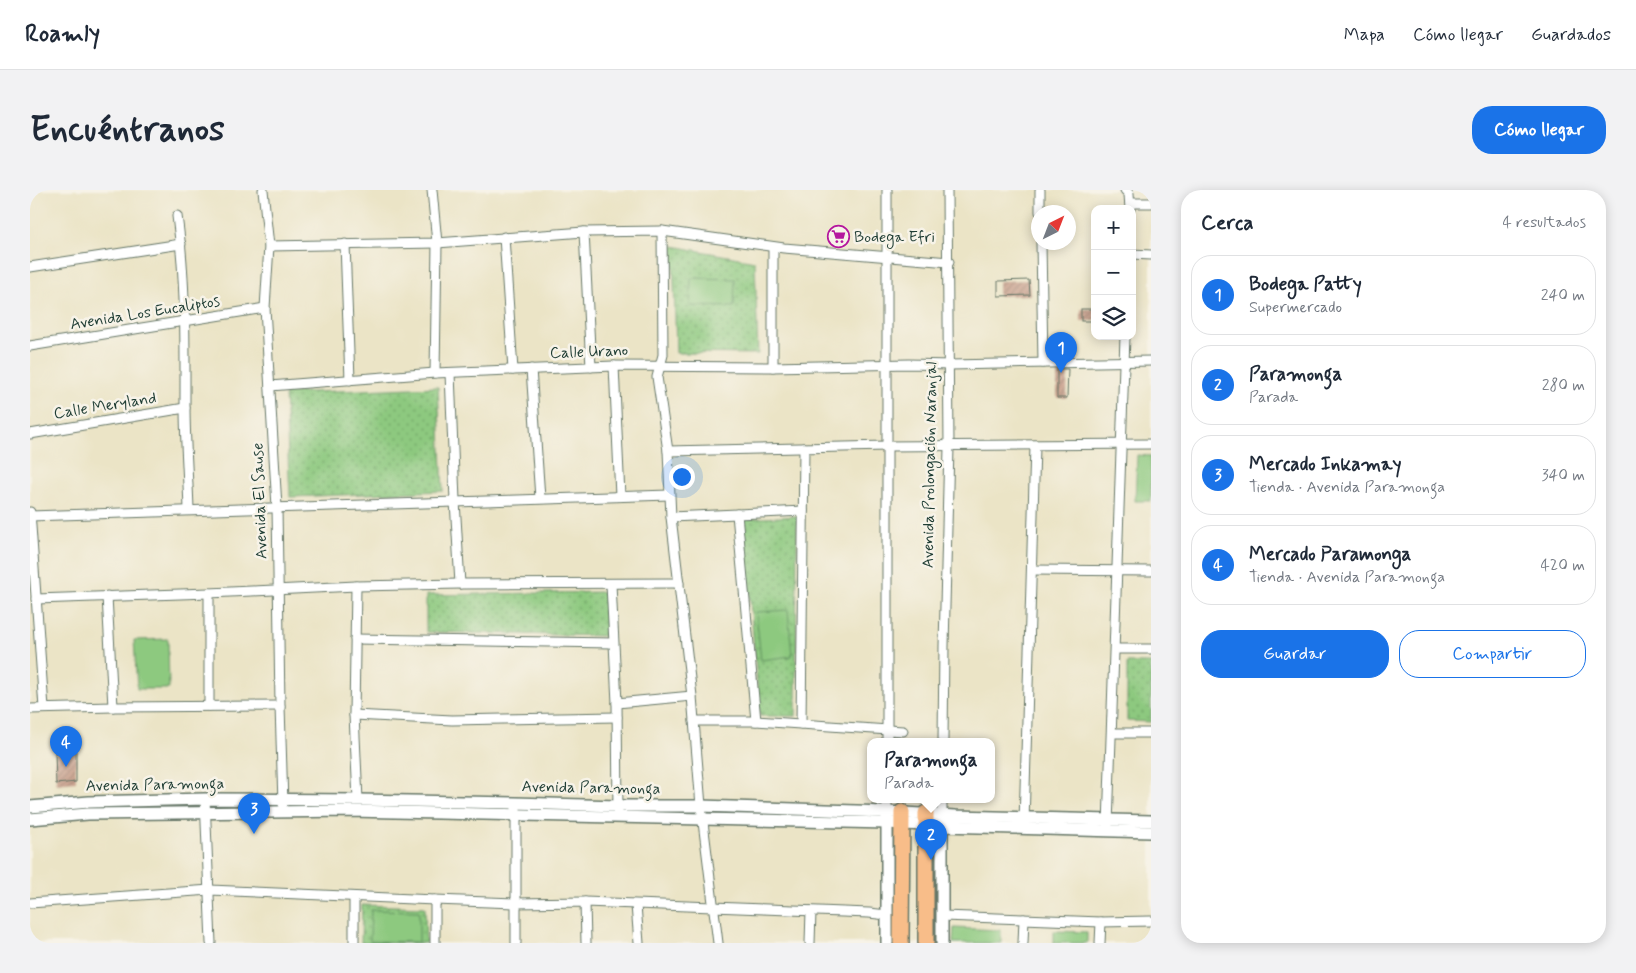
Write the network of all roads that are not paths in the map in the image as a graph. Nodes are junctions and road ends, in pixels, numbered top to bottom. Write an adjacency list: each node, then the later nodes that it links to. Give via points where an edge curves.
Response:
1 (263, 190): 18 (street, Avenida El Sause)
2 (432, 190): 15 (street)
3 (888, 190): 23 (street)
4 (947, 190): 24 (street, Avenida Prolongación Naranjal)
5 (1040, 190): 8 (street)
6 (1125, 190): 9 (street, via 1129,194)
7 (1151, 203): 10 (street)
8 (1040, 205)
9 (1130, 205)
10 (1136, 205)
11 (177, 216): 16 (street)
12 (662, 231): 13 (street); 19 (street); 36 (street)
13 (584, 232): 14 (street); 37 (street)
14 (504, 237): 15 (street); 40 (street)
15 (437, 243): 17 (street); 41 (street)
16 (181, 244): 25 (street); 27 (street)
17 (345, 244): 18 (street); 43 (street)
18 (269, 246): 26 (street, Avenida El Sause)
19 (773, 247): 23 (street); 38 (street)
20 (1041, 250): 32 (street)
21 (1136, 254): 22 (street)
22 (1151, 255)
23 (888, 257): 24 (street); 33 (street)
24 (949, 262): 34 (street, Avenida Prolongación Naranjal)
25 (30, 266)
26 (265, 308): 27 (street, Avenida Los Eucaliptos); 44 (street, Avenida El Sause)
27 (186, 321): 29 (street, Avenida Los Eucaliptos); 45 (street)
28 (1125, 340): 31 (street)
29 (30, 346)
30 (1151, 361): 31 (street, Calle Urano)
31 (1124, 362): 32 (street, Calle Urano); 48 (street)
32 (1043, 363): 34 (street, Calle Urano)
33 (888, 365): 34 (street, Calle Urano); 38 (street, Calle Urano); 49 (street)
34 (950, 365): 51 (street, Avenida Prolongación Naranjal)
35 (614, 366): 36 (street, Calle Urano); 37 (street, Calle Urano); 55 (street)
36 (661, 366): 38 (street, Calle Urano); 53 (street, via 657,377)
37 (592, 367): 39 (street, Calle Urano)
38 (773, 368)
39 (531, 369): 40 (street, Calle Urano); 56 (street)
40 (513, 370): 42 (street, Calle Urano)
41 (435, 373): 42 (street, Calle Urano); 43 (street, Calle Urano)
42 (450, 373): 57 (street)
43 (350, 380): 44 (street, Calle Urano)
44 (270, 386): 58 (street, Avenida El Sause)
45 (185, 408): 46 (street, Calle Meryland); 59 (street)
46 (30, 434)
47 (1151, 444): 48 (street)
48 (1122, 445): 50 (street); 66 (street)
49 (888, 446): 51 (street); 52 (street); 92 (street)
50 (1036, 446): 51 (street); 65 (street)
51 (950, 447): 97 (street, Avenida Prolongación Naranjal)
52 (804, 448): 53 (street); 60 (street)
53 (668, 451): 54 (street)
54 (669, 494): 55 (street); 64 (street)
55 (620, 496): 56 (street)
56 (540, 498): 57 (street)
57 (455, 501): 58 (street); 69 (street)
58 (277, 507): 59 (street); 72 (street, Avenida El Sause)
59 (189, 510): 63 (street)
60 (803, 511): 62 (street); 91 (street)
61 (30, 512): 63 (street)
62 (737, 514): 64 (street); 90 (street)
63 (30, 516): 75 (street)
64 (671, 517): 68 (street)
65 (1032, 570): 66 (street); 115 (street)
66 (1117, 571): 67 (street); 78 (street)
67 (1151, 571)
68 (679, 583): 70 (street); 80 (street)
69 (460, 584): 70 (street); 71 (street)
70 (612, 584): 77 (street)
71 (356, 586): 72 (street); 76 (street)
72 (277, 589): 73 (street); 83 (street, Avenida El Sause)
73 (209, 593): 74 (street); 82 (street)
74 (107, 596): 75 (street); 84 (street)
75 (36, 599): 85 (street)
76 (355, 639): 77 (street); 87 (street)
77 (613, 643): 81 (street)
78 (1115, 649): 79 (street); 94 (street)
79 (1151, 649)
80 (692, 696): 81 (street); 89 (street)
81 (617, 703): 88 (street)
82 (209, 706): 83 (street); 84 (street)
83 (280, 706): 102 (street, Avenida El Sause)
84 (113, 707): 85 (street)
85 (44, 708): 86 (street)
86 (30, 709)
87 (354, 715): 88 (street, via 452,720); 99 (street)
88 (617, 717): 107 (street)
89 (694, 721): 90 (street); 103 (street)
90 (756, 721): 91 (street)
91 (801, 724): 92 (street)
92 (887, 730): 93 (street); 96 (street)
93 (903, 731)
94 (1112, 733): 95 (street); 116 (street)
95 (1151, 733)
96 (887, 738)
97 (943, 738)
98 (205, 800): 102 (street, Avenida Paramonga); 105 (street, Avenida Paramonga); 108 (street)
99 (358, 800): 102 (street, Avenida Paramonga); 106 (street, Avenida Paramonga)
100 (888, 803): 110 (street)
101 (942, 803): 114 (street)
102 (283, 806): 106 (street, Avenida Paramonga); 108 (street, Avenida Paramonga)
103 (701, 806): 107 (street, Avenida Paramonga); 109 (street); 110 (street, Avenida Paramonga)
104 (30, 807): 105 (street, Avenida Paramonga)
105 (89, 808): 108 (street, Avenida Paramonga); 111 (street, Avenida Paramonga)
106 (516, 808): 107 (street, Avenida Paramonga); 123 (street)
107 (618, 811): 109 (street, Avenida Paramonga)
108 (205, 812): 118 (street)
109 (702, 818): 110 (street, Avenida Paramonga); 125 (street)
110 (894, 818): 112 (street, Avenida Paramonga); 127 (street); 141 (main road)
111 (30, 819)
112 (926, 819): 114 (street, Avenida Paramonga); 142 (main road)
113 (1151, 820): 116 (street, Avenida Paramonga)
114 (942, 821): 115 (street, Avenida Paramonga); 128 (street)
115 (1024, 823): 116 (street, Avenida Paramonga)
116 (1108, 825): 117 (street, Avenida Paramonga)
117 (1151, 832)
118 (210, 890): 119 (street); 122 (street); 132 (street)
119 (354, 897): 120 (street); 133 (street)
120 (435, 900): 123 (street); 134 (street)
121 (585, 902): 123 (street); 124 (street); 136 (street)
122 (30, 903)
123 (516, 903): 135 (street)
124 (636, 905): 125 (street); 137 (street)
125 (715, 908): 126 (street); 138 (street)
126 (811, 911): 127 (street); 139 (street)
127 (887, 915): 140 (street)
128 (943, 916): 129 (street); 143 (street)
129 (1024, 919): 131 (street); 144 (street)
130 (1151, 921): 131 (street)
131 (1101, 922): 145 (street)
132 (211, 943)
133 (354, 943)
134 (435, 943)
135 (516, 943)
136 (586, 943)
137 (639, 943)
138 (718, 943)
139 (810, 943)
140 (887, 943)
141 (901, 943)
142 (926, 943)
143 (942, 943)
144 (1023, 943)
145 (1100, 943)

